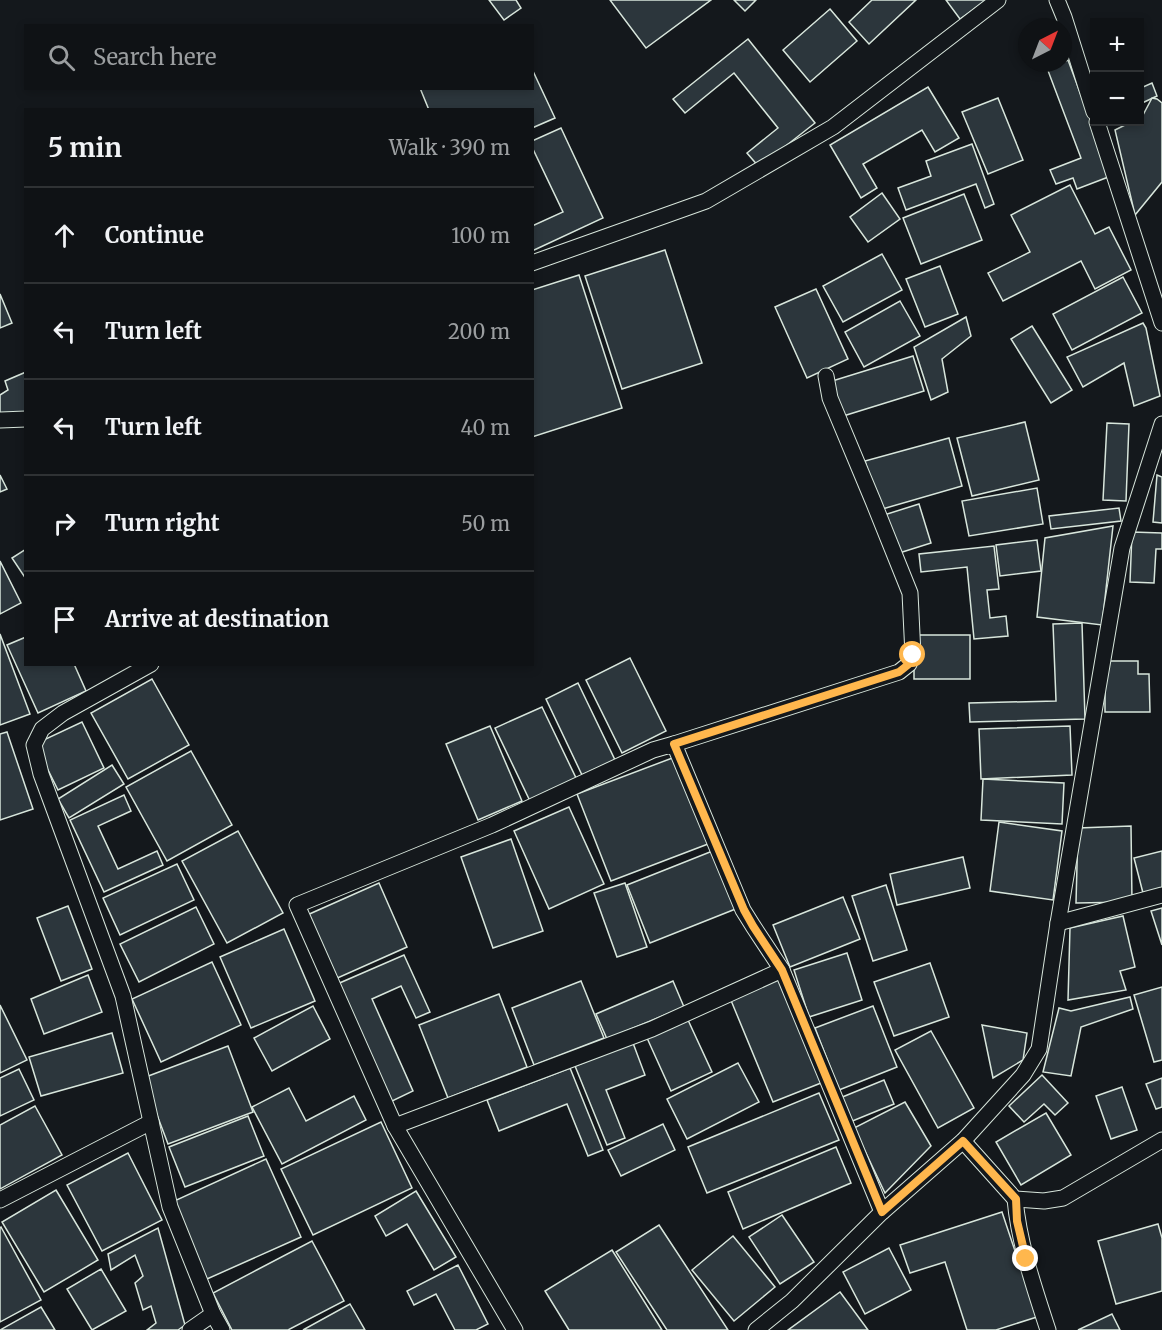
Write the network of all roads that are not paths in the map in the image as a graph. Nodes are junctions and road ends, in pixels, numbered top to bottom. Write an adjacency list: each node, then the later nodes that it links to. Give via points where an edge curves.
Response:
1 (998, 0): 5 (street, via 833,127 706,201)
2 (1057, 0): 3 (street)
3 (1090, 97)
4 (1098, 126): 6 (street)
5 (534, 262)
6 (1162, 324)
7 (826, 376): 12 (street, via 830,398 910,593 913,655 899,672)
8 (24, 419): 9 (street)
9 (0, 420)
10 (1162, 424): 14 (street, via 1122,548)
11 (147, 666): 16 (street, via 63,713 42,729 34,745 41,774 123,996)
12 (674, 744): 15 (street, via 744,910); 17 (street, via 653,750 492,825 297,905)
13 (1162, 895): 14 (street)
14 (1058, 923): 19 (street, via 1039,1049 1023,1075)
15 (782, 970): 17 (street, via 652,1029); 22 (street)
16 (151, 1122): 21 (street); 23 (street, via 170,1208)
17 (394, 1126): 26 (street)
18 (1162, 1140): 20 (street, via 1063,1198)
19 (963, 1141): 20 (street); 22 (street)
20 (1016, 1199): 28 (street, via 1026,1259)
21 (0, 1200)
22 (882, 1212): 27 (street, via 792,1302)
23 (213, 1314): 24 (street); 25 (street)
24 (189, 1330)
25 (222, 1330)
26 (515, 1330)
27 (756, 1330)
28 (1048, 1330)

